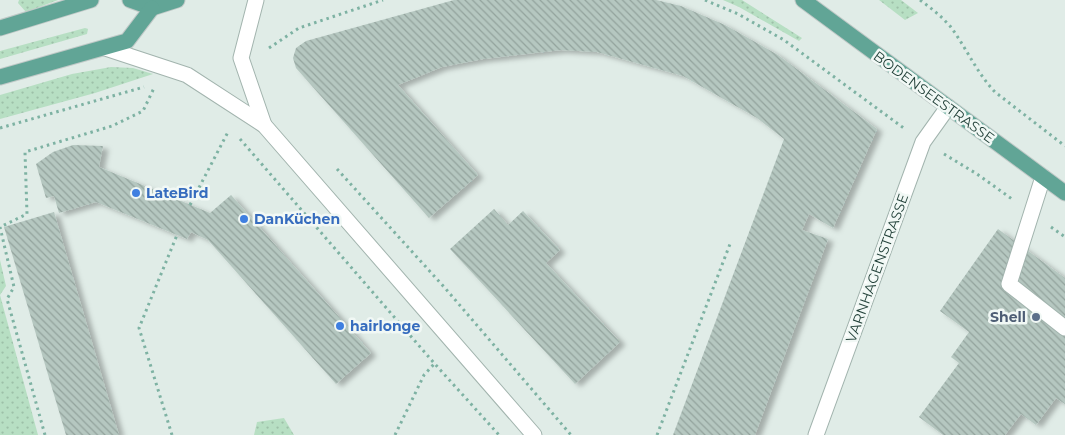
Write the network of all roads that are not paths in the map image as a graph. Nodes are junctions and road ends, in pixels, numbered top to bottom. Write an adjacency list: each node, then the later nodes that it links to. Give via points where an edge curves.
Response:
1 (91, 0): 7 (main road)
2 (130, 0): 6 (main road)
3 (177, 0): 6 (main road)
4 (256, 0): 11 (street, via 241,58)
5 (803, 0): 10 (main road, BODENSEESTRASSE)
6 (152, 8): 8 (main road, via 127,41)
7 (0, 28)
8 (105, 48): 9 (main road); 11 (street, via 187,75)
9 (0, 77)
10 (948, 107): 12 (main road, BODENSEESTRASSE); 16 (street, VARNHAGENSTRASSE, via 923,142)
11 (264, 125): 15 (street)
12 (1043, 177): 13 (main road, BODENSEESTRASSE); 14 (street, via 1009,284)
13 (1065, 193)
14 (1065, 328)
15 (534, 435)
16 (816, 435)

